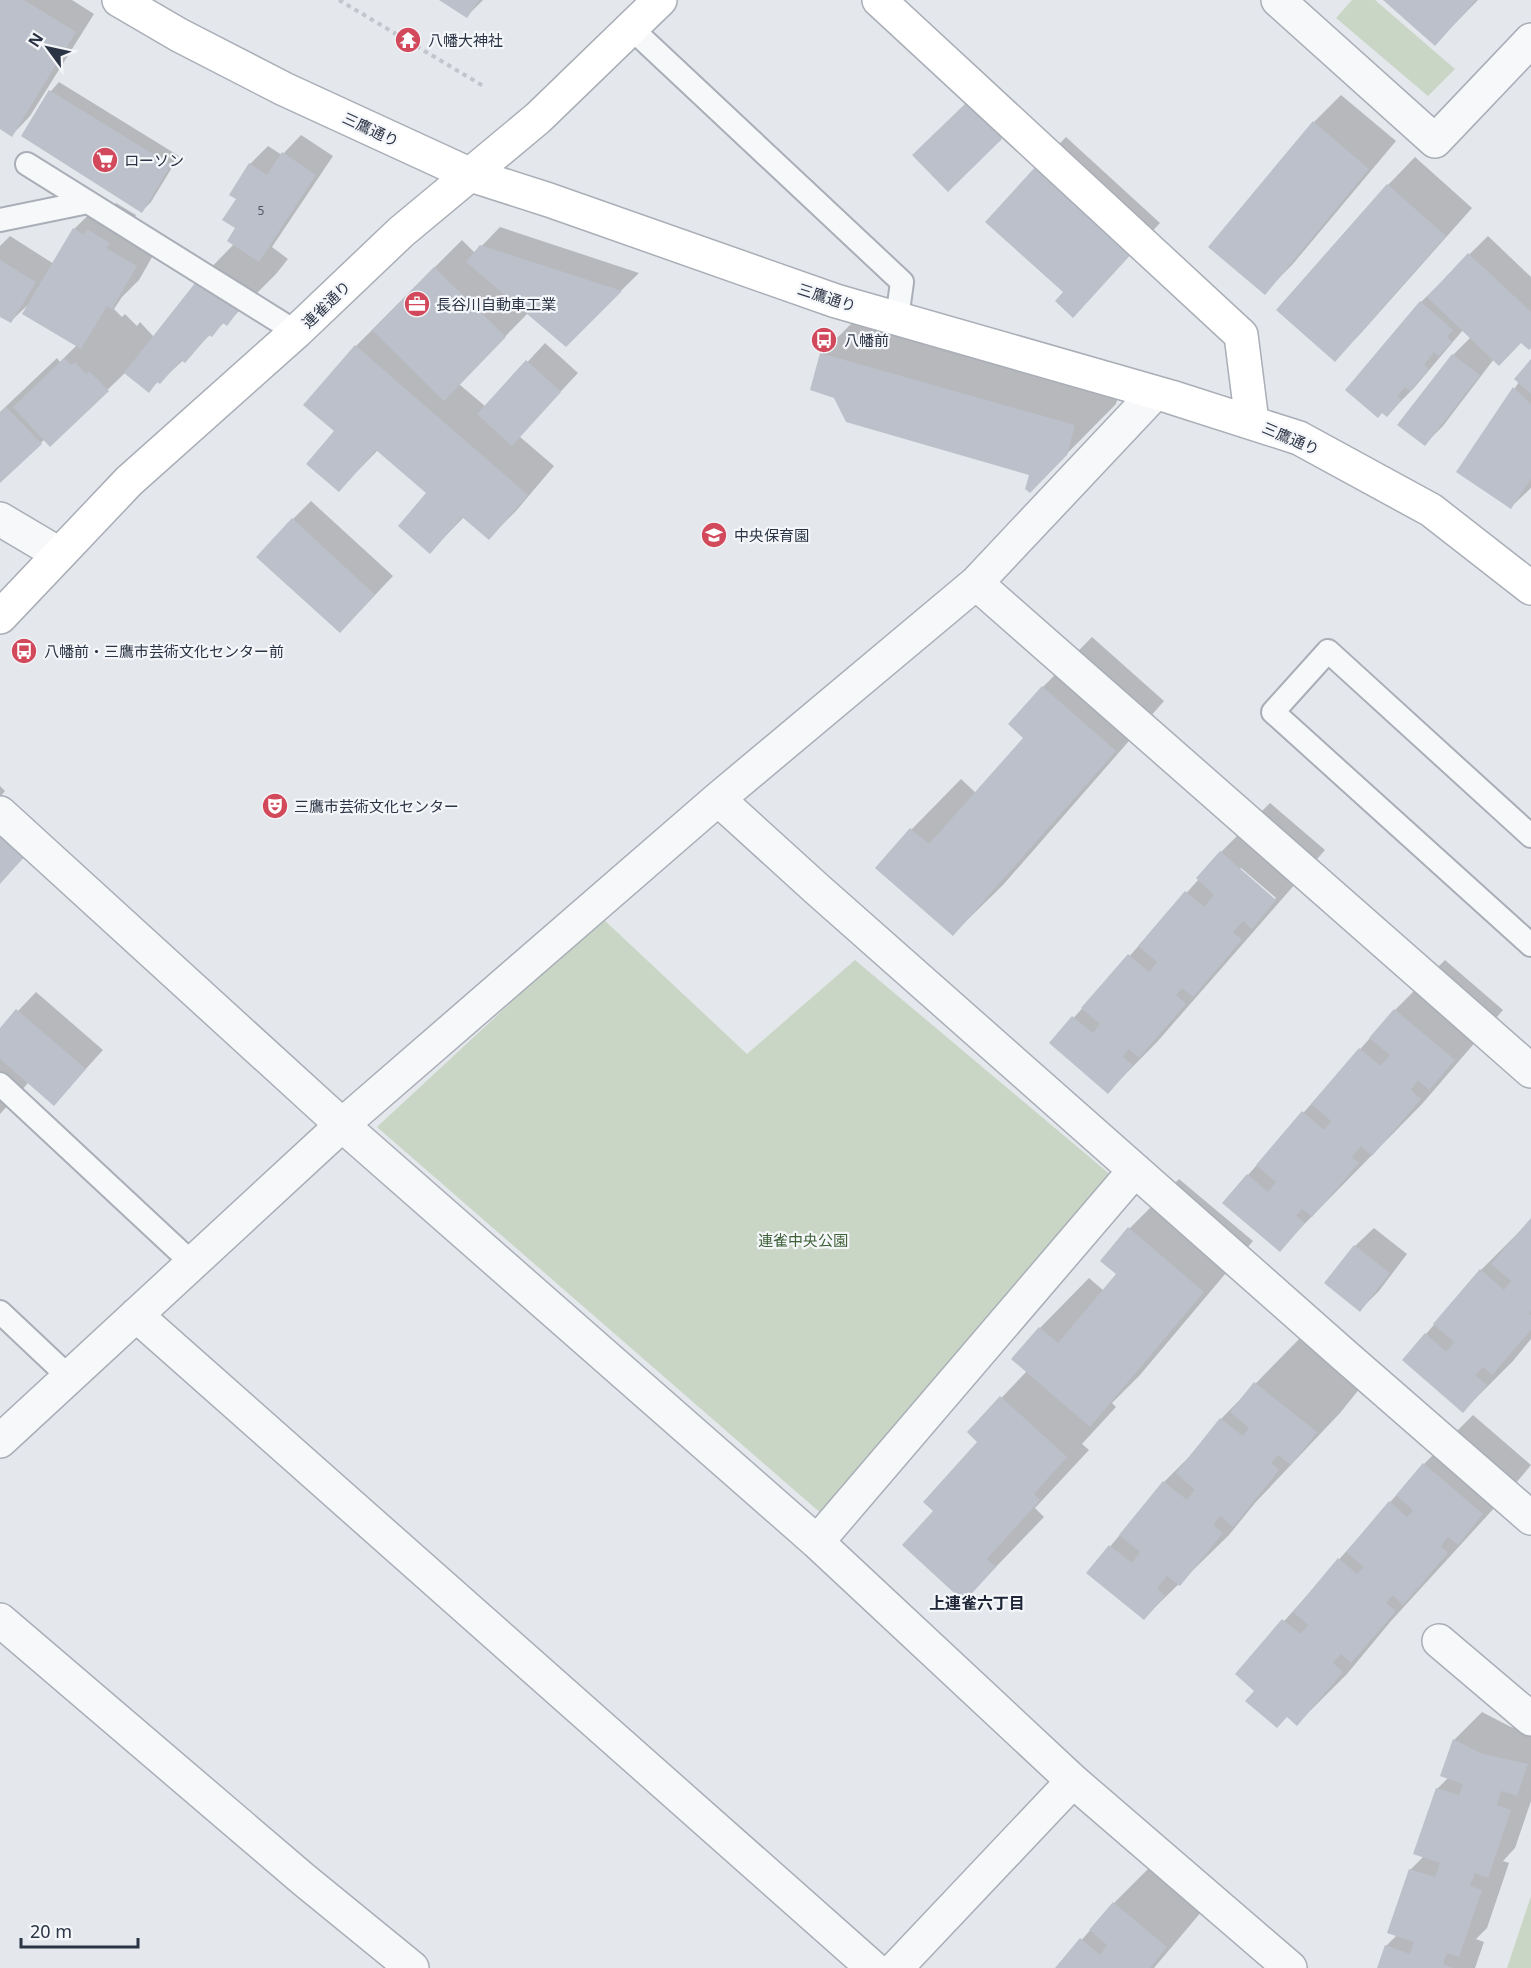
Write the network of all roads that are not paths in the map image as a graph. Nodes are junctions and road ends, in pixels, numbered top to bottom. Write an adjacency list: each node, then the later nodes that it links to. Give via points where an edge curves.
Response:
1 (119, 0): 8 (main road, 三鷹通り, via 284,88)
2 (660, 0): 5 (main road, 連雀通り)
3 (879, 0): 14 (main road, via 1241,335)
4 (1278, 0): 6 (street, via 1435,141)
5 (631, 28): 8 (main road, 連雀通り); 11 (lane, via 902,282)
6 (1531, 40)
7 (27, 164): 9 (lane)
8 (471, 175): 11 (main road, 三鷹通り); 12 (main road, 連雀通り, via 401,232)
9 (88, 202): 10 (lane); 12 (lane)
10 (0, 220)
11 (897, 319): 13 (main road, 三鷹通り)
12 (296, 332): 16 (main road, 連雀通り, via 129,481)
13 (1155, 393): 14 (main road, 三鷹通り); 17 (street)
14 (1252, 422): 18 (main road, 三鷹通り, via 1299,438 1431,510)
15 (0, 519): 16 (street)
16 (59, 554): 19 (main road, 連雀通り)
17 (976, 583): 20 (street); 24 (street)
18 (1531, 588)
19 (0, 617)
20 (718, 799): 26 (street); 27 (street)
21 (0, 813): 26 (street)
22 (1531, 836): 23 (lane, via 1328,651 1273,712)
23 (1531, 945)
24 (1531, 1071)
25 (0, 1084): 28 (lane)
26 (342, 1125): 28 (street); 34 (street)
27 (1135, 1170): 33 (street); 34 (street)
28 (192, 1263): 30 (street)
29 (0, 1312): 31 (lane)
30 (136, 1316): 31 (street); 40 (street)
31 (69, 1377): 32 (street)
32 (0, 1441)
33 (1531, 1518)
34 (817, 1542): 38 (street)
35 (0, 1620): 39 (street)
36 (1439, 1641): 37 (street)
37 (1531, 1719)
38 (1073, 1781): 41 (street); 42 (street)
39 (412, 1968)
40 (873, 1968)
41 (896, 1968)
42 (1290, 1968)

